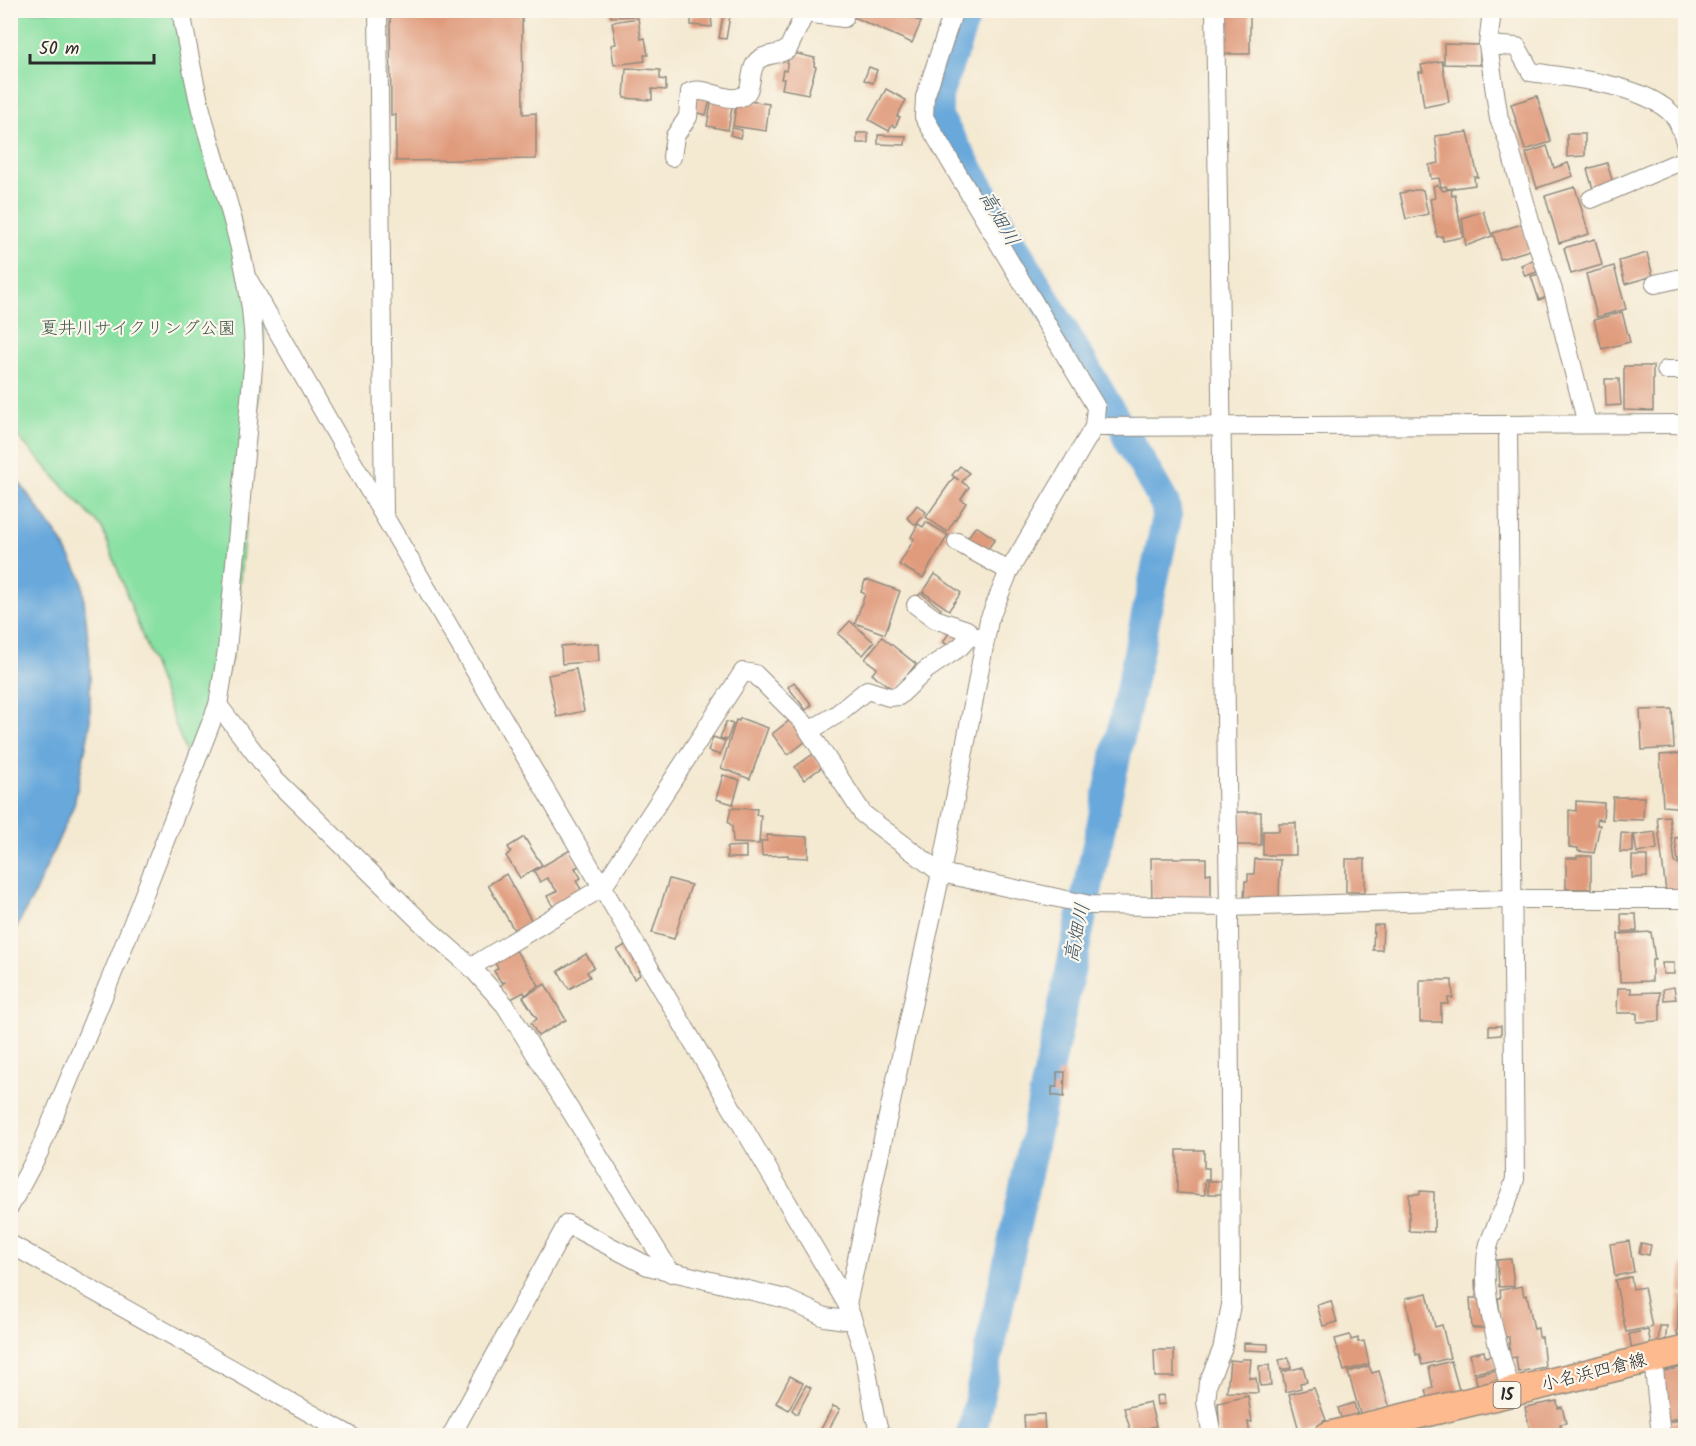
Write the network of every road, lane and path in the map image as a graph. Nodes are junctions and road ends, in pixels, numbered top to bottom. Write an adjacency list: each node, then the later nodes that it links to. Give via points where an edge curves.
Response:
1 (181, 10): 14 (street, via 201,107)
2 (378, 10): 23 (street)
3 (954, 10): 20 (street, via 925,97 924,117 1096,407)
4 (1215, 10): 22 (street)
5 (1492, 10): 8 (street)
6 (799, 12): 7 (street); 10 (street, via 788,49 760,58 744,95 732,98 690,92 688,117 675,136)
7 (844, 18)
8 (1488, 45): 9 (street, via 1517,47 1531,72 1621,89 1655,101 1675,116); 18 (street, via 1499,119 1553,290)
9 (1686, 145)
10 (672, 157)
11 (1686, 159): 12 (street)
12 (1591, 199)
13 (1686, 277): 15 (street)
14 (249, 281): 23 (street); 28 (street, via 254,356)
15 (1655, 284)
16 (1666, 370): 17 (street)
17 (1686, 370)
18 (1587, 424): 19 (street); 21 (street)
19 (1686, 424)
20 (1094, 426): 22 (street); 25 (street)
21 (1508, 426): 22 (street); 32 (street)
22 (1222, 427): 34 (street)
23 (384, 514): 31 (street)
24 (957, 542): 25 (street)
25 (1009, 572): 27 (street)
26 (916, 606): 27 (street)
27 (977, 637): 29 (street, via 926,670 899,696 867,690); 30 (street)
28 (218, 705): 35 (street, via 274,778); 36 (street, via 39,1152)
29 (809, 731): 30 (street, via 862,814); 31 (street, via 755,674 743,672)
30 (941, 873): 34 (street, via 1084,904); 39 (street)
31 (603, 887): 35 (street); 39 (street)
32 (1510, 899): 33 (street); 34 (street); 42 (street, via 1515,1179 1489,1245 1486,1273 1495,1337)
33 (1686, 899)
34 (1229, 907): 46 (street, via 1231,1305 1222,1350 1208,1383 1206,1402)
35 (471, 967): 38 (street, via 506,1005)
36 (10, 1206)
37 (10, 1244): 43 (street)
38 (671, 1273): 39 (street, via 786,1299 825,1317); 44 (street, via 648,1266 567,1224)
39 (850, 1312): 45 (street, via 867,1363)
40 (1686, 1350): 41 (main road, 小名浜四倉線 / 15)
41 (1653, 1359): 42 (main road, 小名浜四倉線 / 15); 48 (street)
42 (1512, 1394): 47 (main road, 小名浜四倉線 / 15)
43 (351, 1436)
44 (451, 1436)
45 (881, 1436)
46 (1212, 1436)
47 (1328, 1436)
48 (1660, 1436)

